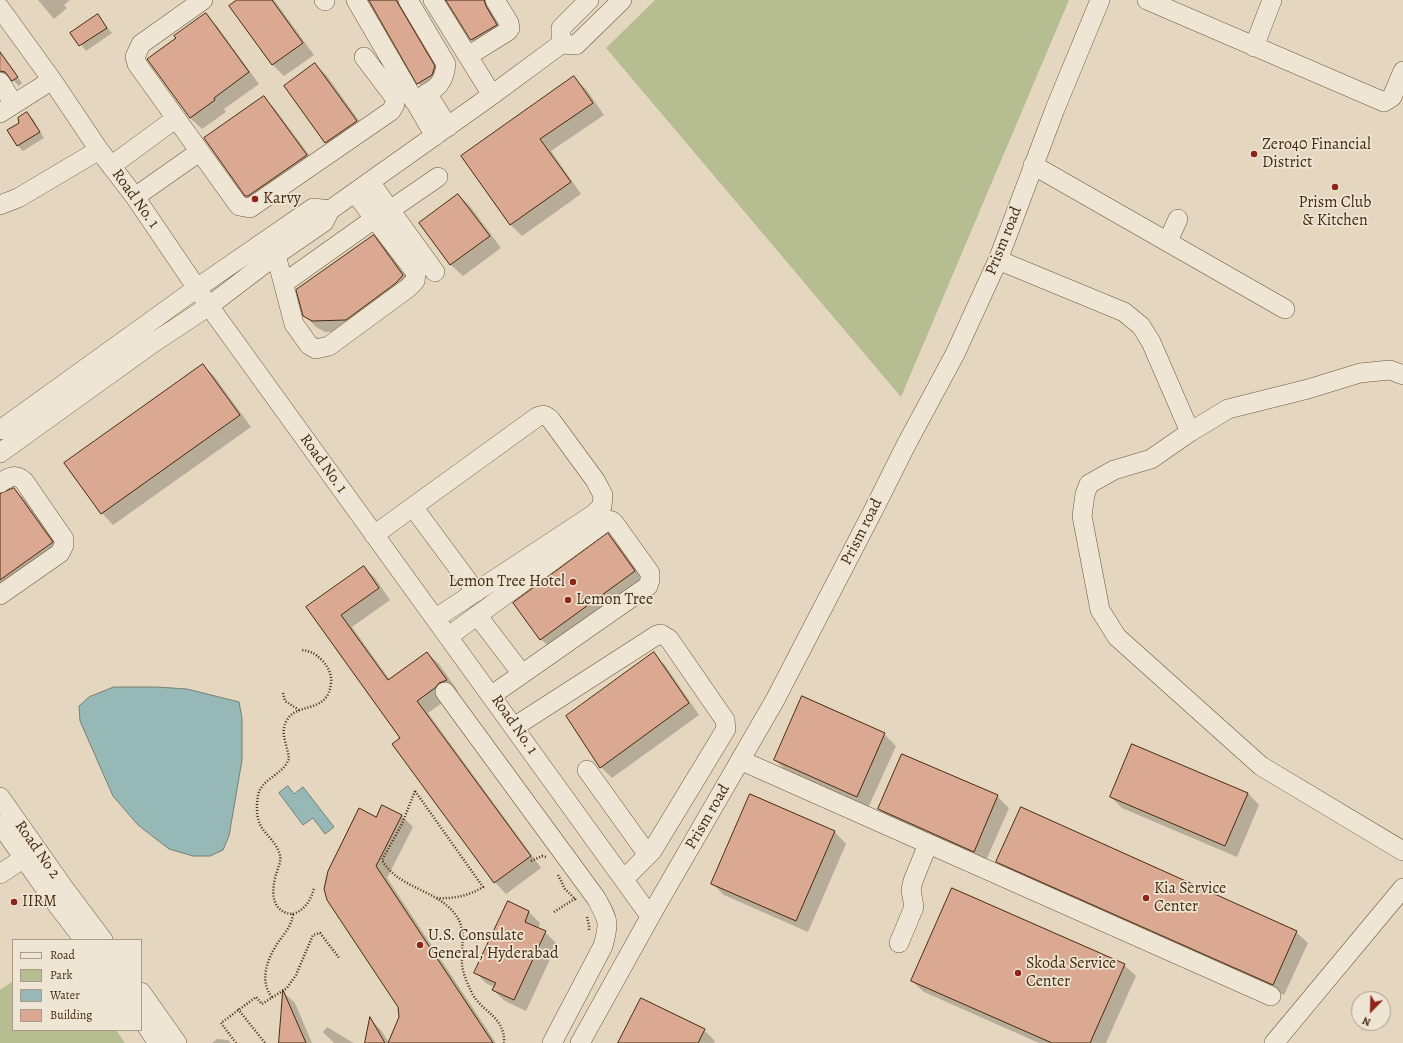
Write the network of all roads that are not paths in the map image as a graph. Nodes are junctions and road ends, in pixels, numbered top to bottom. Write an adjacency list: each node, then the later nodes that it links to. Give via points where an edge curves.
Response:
1 (204, 0): 22 (street, via 142,44 135,57 137,64)
2 (356, 0): 20 (street)
3 (408, 0): 20 (street, via 446,64 441,83)
4 (433, 0): 14 (street)
5 (495, 0): 14 (street, via 510,28)
6 (589, 0): 12 (street, via 561,28)
7 (622, 0): 12 (street, via 576,45)
8 (1100, 0): 26 (street, Prism road)
9 (1147, 0): 13 (street)
10 (1272, 0): 13 (street)
11 (0, 8): 17 (street, Road No. 1)
12 (561, 44): 19 (street)
13 (1254, 47): 16 (street, via 1384,102 1392,97)
14 (468, 56): 19 (street)
15 (364, 57): 25 (street, via 395,98 391,111 250,208 239,206)
16 (1403, 71)
17 (52, 80): 21 (street); 24 (street, Road No. 1)
18 (0, 82): 21 (street)
19 (492, 95): 23 (street)
20 (420, 97): 23 (street)
21 (7, 108)
22 (175, 119): 25 (street); 27 (street)
23 (441, 131): 29 (street)
24 (100, 150): 27 (street, Road No. 1); 31 (street, via 18,198)
25 (199, 152): 30 (street)
26 (1033, 165): 35 (street); 37 (street, Prism road)
27 (111, 166): 30 (street, Road No. 1)
28 (438, 177): 33 (street)
29 (362, 187): 32 (street); 33 (street)
30 (135, 197): 40 (street, Road No. 1)
31 (0, 205)
32 (330, 210): 36 (street, via 324,222); 40 (street, via 313,208)
33 (382, 214): 38 (street); 39 (street); 39 (street, via 416,273 415,281 329,346 316,349 309,345 292,318)
34 (1178, 219): 35 (street)
35 (1168, 241): 42 (street)
36 (276, 255): 39 (street); 41 (street)
37 (998, 260): 45 (street, via 1124,312 1141,326 1151,342); 59 (street, Prism road, via 955,354 778,693)
38 (435, 272)
39 (284, 283)
40 (197, 288): 41 (street, Road No. 1); 44 (street)
41 (209, 306): 46 (street); 49 (street, Road No. 1)
42 (1285, 309)
43 (1403, 375): 45 (street, via 1390,370 1360,373 1228,409)
44 (0, 430)
45 (1190, 432): 64 (street, via 1151,459 1114,470 1089,484 1082,516 1100,610 1117,637 1261,766)
46 (0, 453)
47 (0, 483): 51 (street, via 9,477 20,477 64,539 60,553)
48 (413, 506): 49 (street); 50 (street); 50 (street, via 542,414 551,420 595,480 603,495 602,506 594,514)
49 (374, 535): 53 (street, Road No. 1)
50 (476, 592): 53 (street)
51 (0, 595)
52 (477, 615): 54 (street); 55 (street); 55 (street, via 608,520 615,524 650,573 648,586)
53 (436, 618): 54 (street, Road No. 1)
54 (449, 636): 57 (street, Road No. 1)
55 (522, 674): 57 (street)
56 (444, 692): 79 (street, via 580,896 596,898 608,920 603,946)
57 (492, 695): 58 (street, Road No. 1)
58 (514, 727): 65 (street, via 657,634 667,637 725,720 726,729); 68 (street, Road No. 1)
59 (740, 760): 63 (street); 70 (street, Prism road)
60 (587, 770): 65 (street)
61 (0, 797): 72 (street, Road No 2)
62 (4, 836): 66 (street, Road No 2)
63 (928, 844): 73 (street, via 912,881 914,907); 75 (street)
64 (1403, 851)
65 (648, 855): 68 (street)
66 (24, 858): 67 (street); 71 (street, Road No 2)
67 (0, 874)
68 (624, 879): 70 (street, Road No. 1)
69 (1403, 888): 81 (street)
70 (650, 916): 80 (street, Prism road)
71 (83, 939)
72 (102, 939)
73 (899, 943)
74 (142, 993): 78 (street)
75 (1271, 996)
76 (142, 1019): 77 (street)
77 (158, 1043)
78 (177, 1043)
79 (552, 1043)
80 (580, 1043)
81 (1274, 1043)

